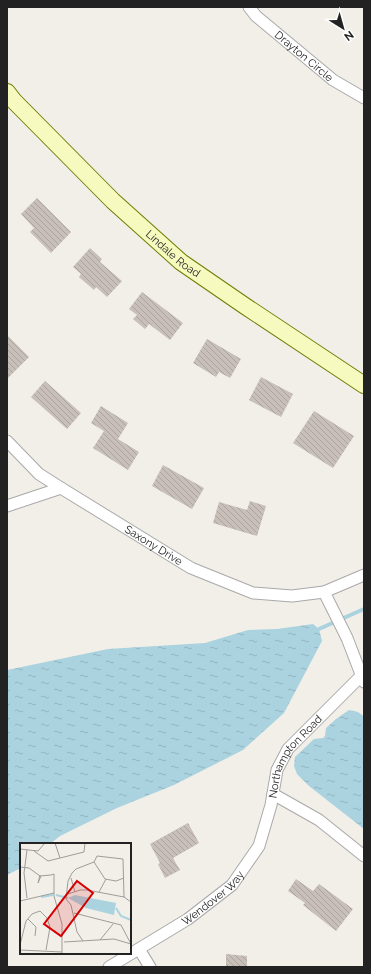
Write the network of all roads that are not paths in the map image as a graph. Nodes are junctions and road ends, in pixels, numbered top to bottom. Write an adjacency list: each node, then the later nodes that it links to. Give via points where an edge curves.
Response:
1 (250, 7): 3 (street, Drayton Circle, via 256,16 333,80)
2 (7, 92): 4 (street, Lindale Road, via 113,201 181,262)
3 (364, 98)
4 (364, 385)
5 (7, 441): 6 (street, Saxony Drive, via 39,474)
6 (61, 488): 7 (street); 9 (street, Saxony Drive, via 191,568 253,593 292,596)
7 (7, 506)
8 (364, 575): 9 (street)
9 (324, 592): 10 (street, Northampton Road, via 347,638)
10 (363, 679): 11 (street, Northampton Road, via 288,749 278,770)
11 (273, 794): 12 (street, Northampton Road, via 319,820); 13 (street, Wendover Way, via 259,846 232,885 188,919)
12 (364, 856)
13 (139, 949): 15 (street, Wendover Way); 17 (street)
14 (131, 954): 16 (street, Wendover Way)
15 (131, 954)
16 (109, 967)
17 (150, 967)

